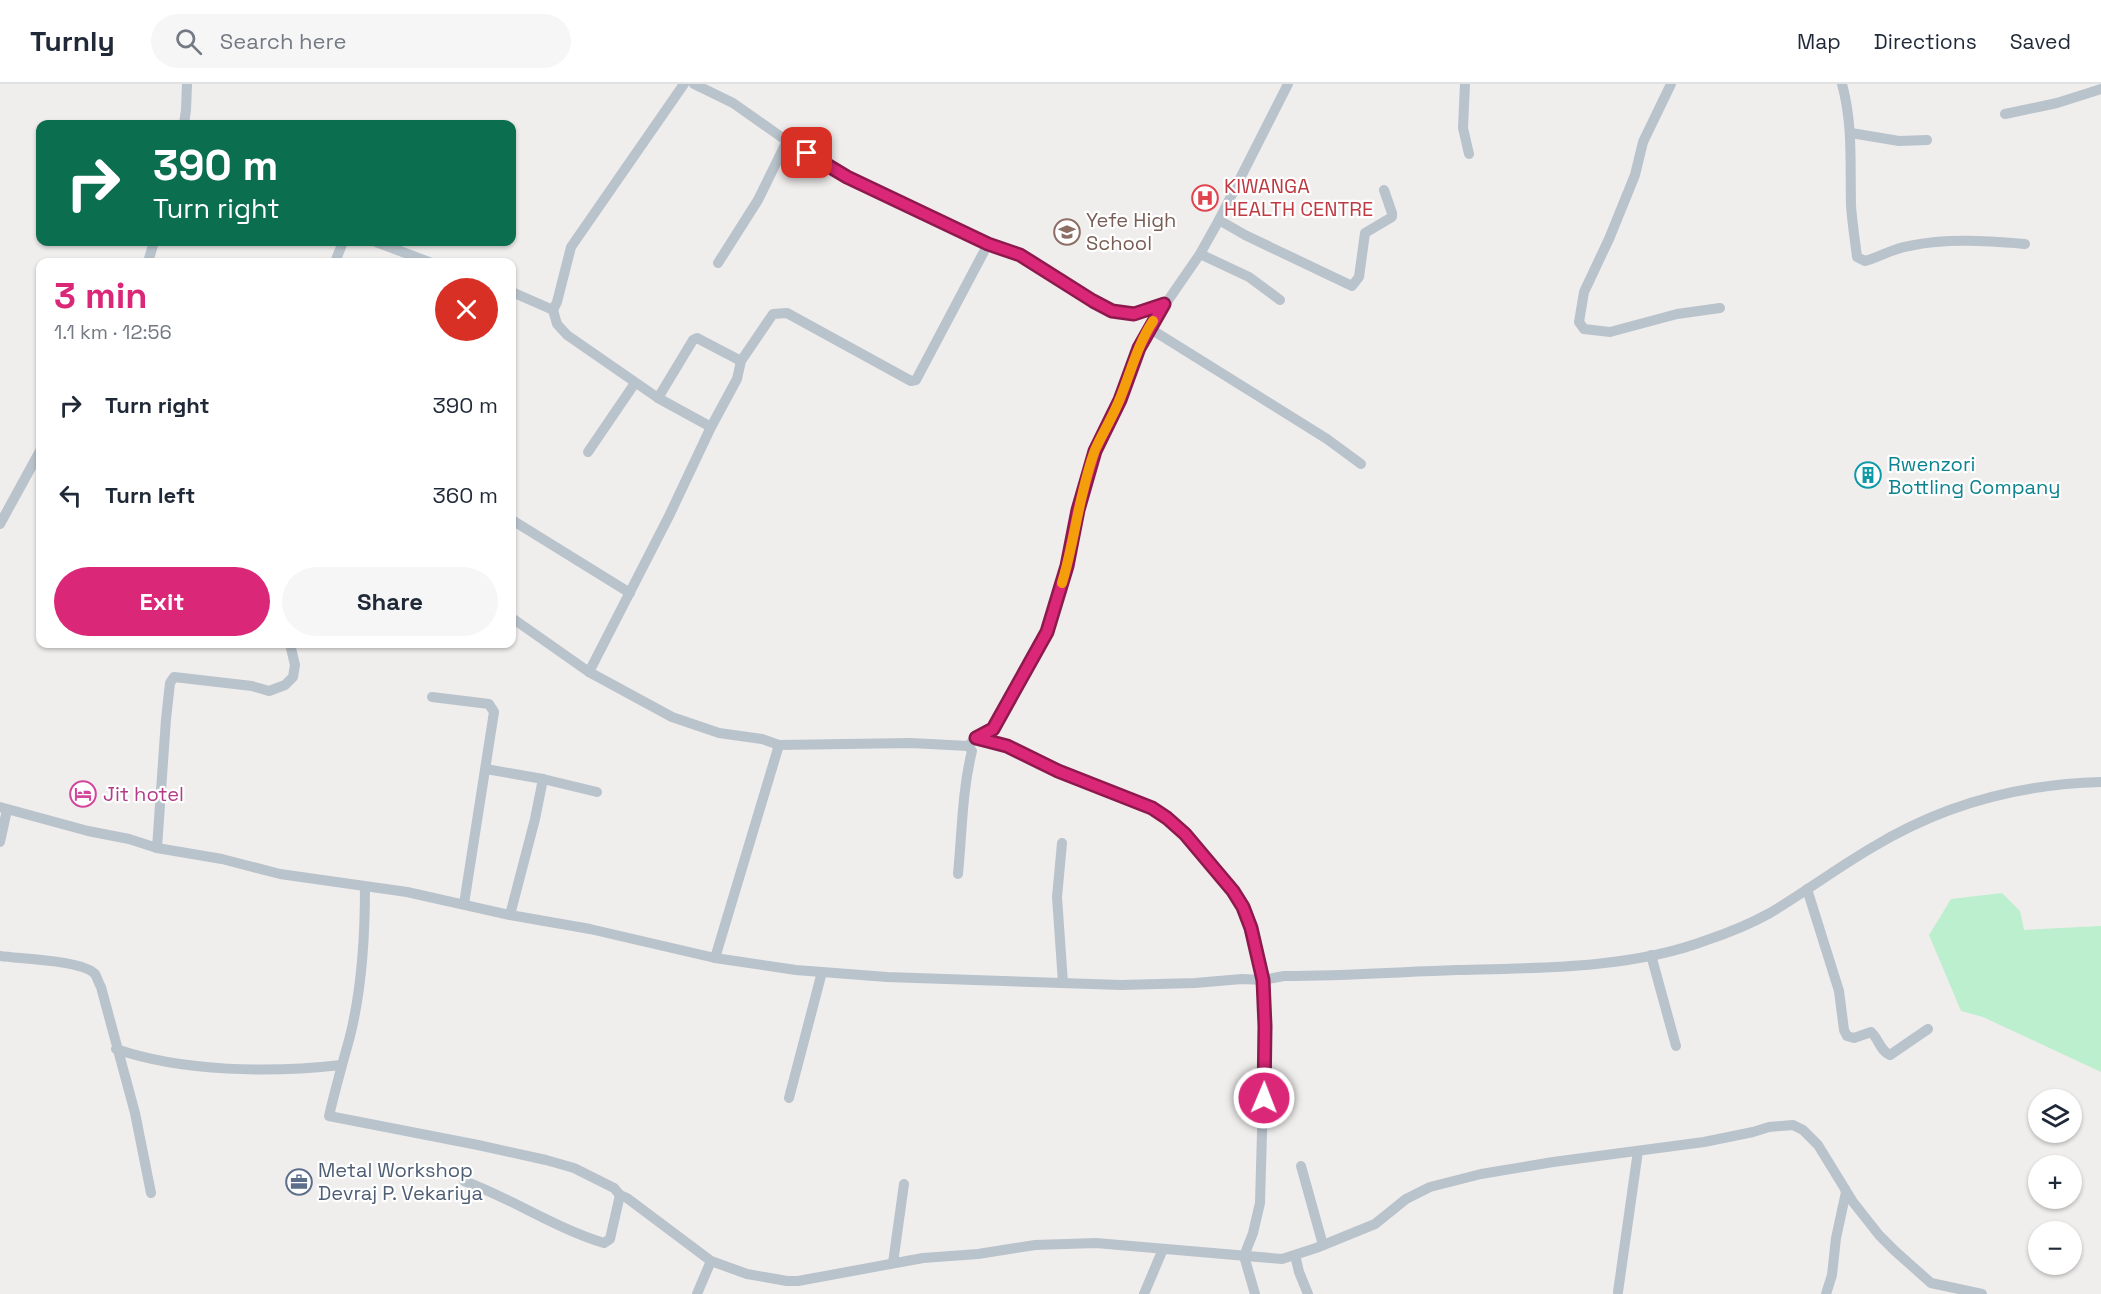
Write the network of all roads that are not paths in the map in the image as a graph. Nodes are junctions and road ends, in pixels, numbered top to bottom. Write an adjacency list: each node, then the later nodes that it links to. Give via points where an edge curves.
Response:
1 (187, 84): 10 (street)
2 (684, 84): 27 (street, via 572,247)
3 (694, 84): 13 (street, via 733,104)
4 (1465, 84): 14 (street, via 1464,128)
5 (1671, 84): 26 (street, via 1643,142 1635,175 1584,292 1579,322 1584,329 1610,332 1677,314)
6 (1842, 84): 11 (street)
7 (1283, 87): 16 (street)
8 (2101, 88): 9 (street)
9 (2006, 114)
10 (185, 120)
11 (1851, 133): 12 (street, via 1899,141); 18 (street, via 1851,207 1857,256 1861,260 1882,257 1906,246 1961,240)
12 (1927, 140)
13 (787, 141): 17 (street, via 847,177); 22 (street, via 758,200)
14 (1469, 154)
15 (1384, 190): 16 (street, via 1392,217 1365,233 1359,277 1352,286)
16 (1219, 220): 20 (street)
17 (988, 244): 25 (street, via 1020,255 1112,311 1134,314); 29 (street, via 916,380 911,381 787,312 773,314)
18 (2025, 244)
19 (387, 246): 21 (street)
20 (1200, 254): 24 (street, via 1249,277); 25 (street)
21 (418, 258)
22 (718, 263)
23 (516, 296): 27 (street)
24 (1281, 300)
25 (1164, 304): 28 (street)
26 (1720, 308)
27 (553, 310): 30 (street, via 557,324 567,335)
28 (1149, 328): 35 (street); 43 (street, via 1095,451 1047,632 993,729)
29 (741, 361): 31 (street, via 696,338); 32 (street, via 737,379)
30 (635, 383): 31 (street); 33 (street)
31 (658, 398): 32 (street)
32 (711, 426): 38 (street)
33 (588, 452)
34 (36, 458): 37 (street)
35 (1361, 464)
36 (516, 522): 38 (street)
37 (0, 524)
38 (630, 593): 41 (street)
39 (516, 621): 41 (street)
40 (291, 648): 52 (street, via 296,665 293,677 269,691 174,677 166,719)
41 (589, 672): 44 (street, via 672,717 718,733)
42 (432, 697): 45 (street, via 493,707)
43 (972, 742): 44 (street); 53 (street); 62 (street, via 1007,746 1167,818 1185,834 1243,907)
44 (779, 745): 60 (street)
45 (486, 769): 46 (street); 56 (street)
46 (543, 779): 48 (street); 57 (street)
47 (2101, 782): 55 (street, via 2008,792 1956,807 1892,836)
48 (597, 792)
49 (3, 809): 50 (street); 52 (street)
50 (0, 842)
51 (1062, 843): 63 (street, via 1058,897)
52 (157, 848): 54 (street)
53 (958, 873)
54 (365, 887): 56 (street); 67 (street, via 359,981 350,1039)
55 (1807, 890): 58 (street, via 1734,930); 64 (street, via 1839,991 1847,1036 1854,1038 1871,1032 1890,1055)
56 (464, 904): 57 (street)
57 (510, 915): 60 (street)
58 (1651, 955): 62 (street, via 1541,968 1284,976); 65 (street)
59 (0, 956): 66 (street, via 67,963 94,974 101,987)
60 (715, 958): 61 (street)
61 (822, 972): 63 (street); 68 (street)
62 (1263, 980): 63 (street); 79 (street, via 1260,1203)
63 (1063, 983)
64 (1928, 1029)
65 (1676, 1046)
66 (116, 1048): 67 (street, via 145,1059 210,1067); 74 (street, via 135,1113)
67 (341, 1065): 75 (street, via 329,1116 546,1160 574,1168)
68 (789, 1098)
69 (1638, 1151): 72 (street, via 1704,1142 1768,1126 1793,1125 1818,1145); 76 (street, via 1481,1174 1430,1186 1375,1224); 82 (street)
70 (1301, 1166): 76 (street)
71 (464, 1181): 75 (street, via 578,1235 604,1243 610,1239)
72 (1843, 1183): 87 (street, via 1846,1192); 88 (street, via 1879,1235 1931,1283)
73 (904, 1184): 81 (street)
74 (151, 1193)
75 (620, 1195): 80 (street)
76 (1323, 1245): 78 (street)
77 (1163, 1249): 79 (street); 81 (street, via 1035,1245); 84 (street)
78 (1295, 1255): 79 (street, via 1282,1259); 86 (street)
79 (1244, 1256): 85 (street)
80 (711, 1261): 81 (street, via 747,1274 787,1281); 83 (street)
81 (893, 1263)
82 (1618, 1292)
83 (697, 1294)
84 (1144, 1294)
85 (1255, 1294)
86 (1308, 1294)
87 (1826, 1294)
88 (1982, 1294)

